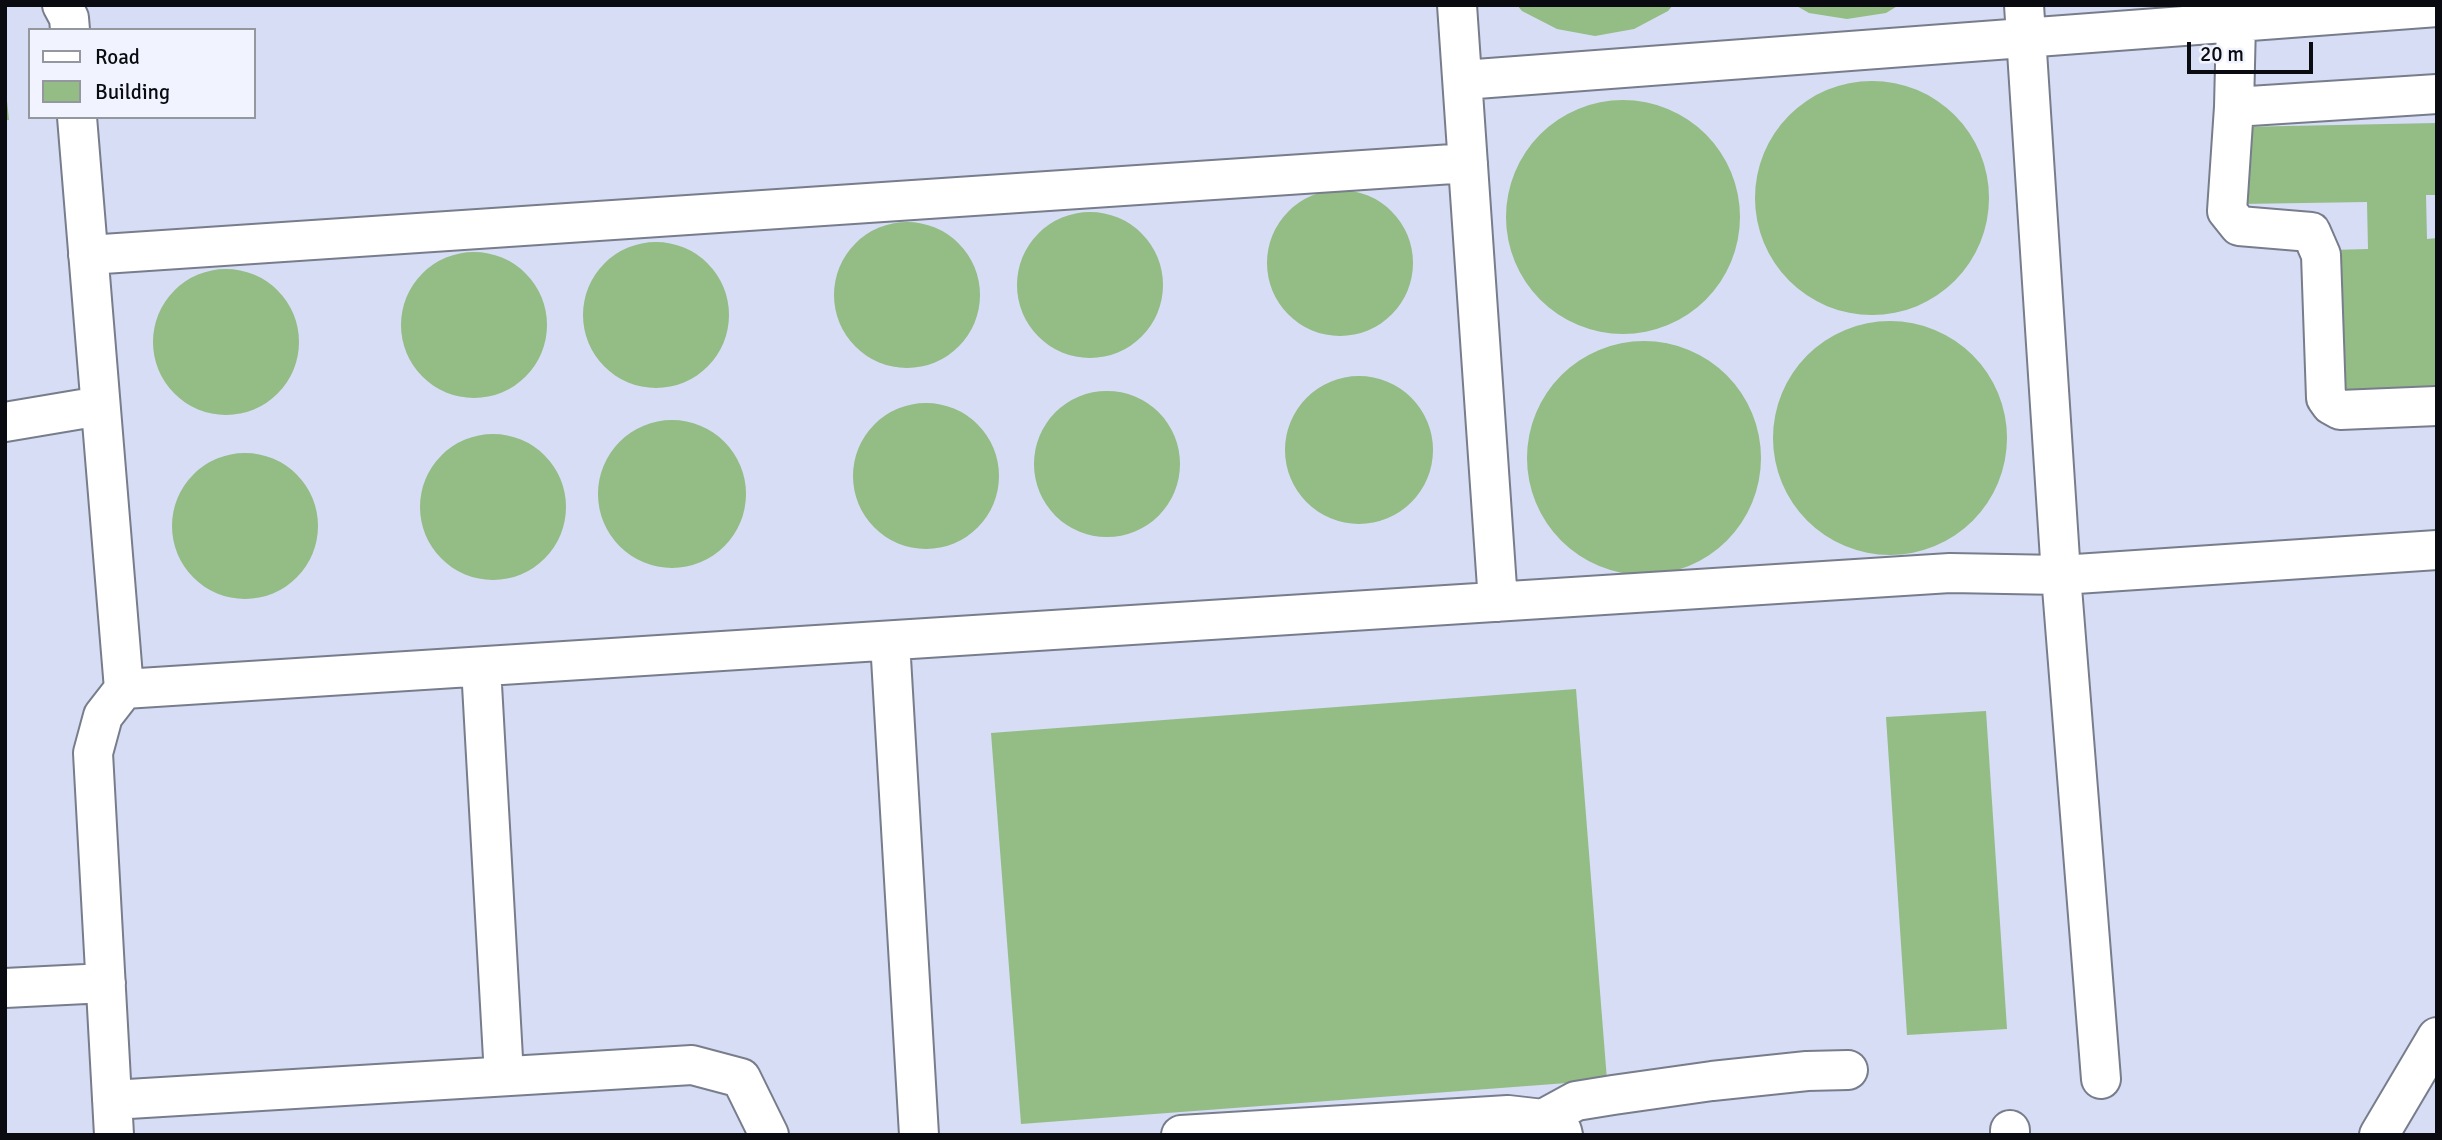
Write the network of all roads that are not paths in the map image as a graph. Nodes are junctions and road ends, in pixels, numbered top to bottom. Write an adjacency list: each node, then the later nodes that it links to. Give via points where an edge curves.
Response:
1 (62, 5): 6 (lane)
2 (1457, 5): 7 (lane)
3 (2437, 7): 5 (lane)
4 (2025, 22): 5 (lane); 7 (lane); 17 (lane)
5 (2236, 23): 9 (lane)
6 (70, 28)
7 (1463, 80): 11 (lane)
8 (2437, 94): 9 (lane)
9 (2234, 107): 14 (lane, via 2227,211 2239,226 2311,232 2321,255 2326,398 2340,410)
10 (77, 119): 12 (lane)
11 (1468, 163): 12 (lane); 18 (lane)
12 (89, 255): 13 (lane)
13 (100, 406): 15 (lane); 21 (lane)
14 (2437, 406)
15 (5, 422)
16 (2437, 551): 17 (lane)
17 (2061, 575): 18 (lane, via 1950,573); 27 (lane)
18 (1499, 602): 19 (lane)
19 (890, 641): 20 (lane); 31 (lane)
20 (481, 667): 21 (lane); 26 (lane)
21 (124, 689): 22 (lane, via 103,716 93,753)
22 (106, 983): 23 (lane); 28 (lane)
23 (5, 988)
24 (2437, 1037): 33 (lane)
25 (1848, 1070): 29 (lane, via 1712,1081 1576,1101)
26 (504, 1076): 28 (lane); 30 (lane, via 692,1065 741,1078)
27 (2101, 1079)
28 (113, 1117)
29 (1553, 1127): 32 (lane, via 1508,1115)
30 (769, 1135)
31 (919, 1135)
32 (1181, 1135)
33 (2379, 1135)

